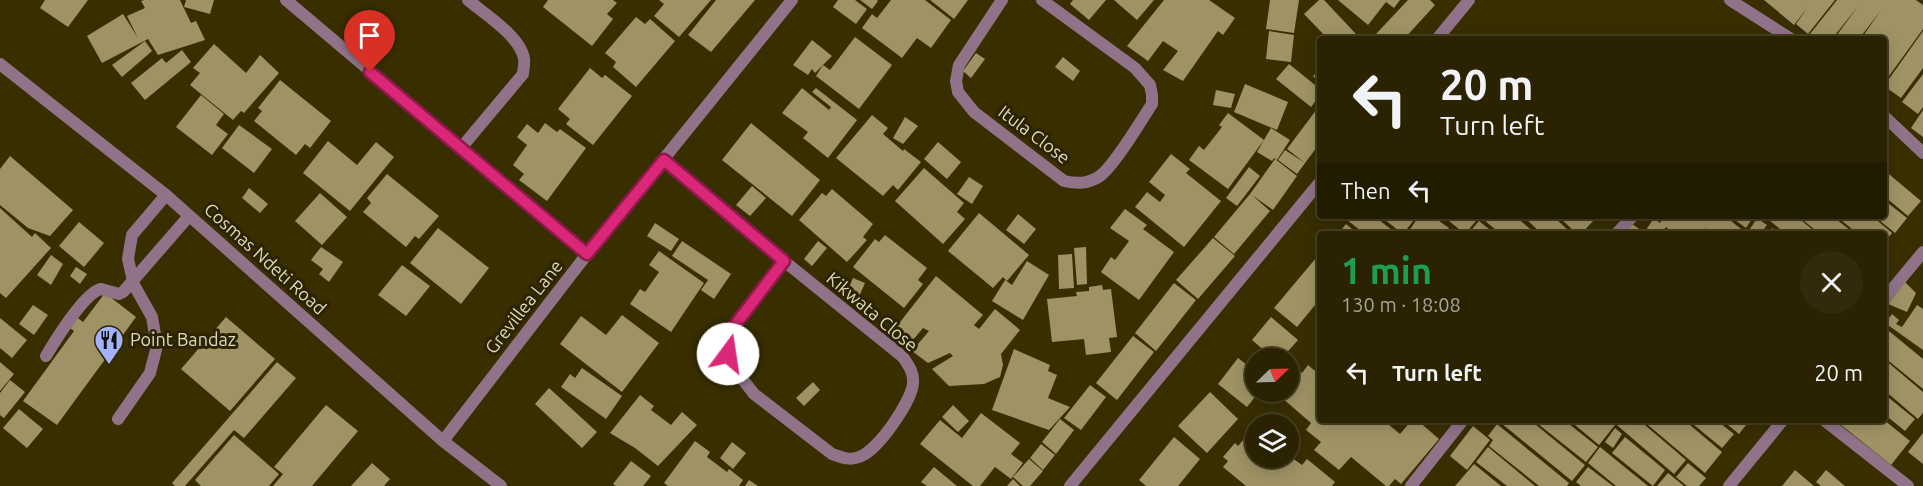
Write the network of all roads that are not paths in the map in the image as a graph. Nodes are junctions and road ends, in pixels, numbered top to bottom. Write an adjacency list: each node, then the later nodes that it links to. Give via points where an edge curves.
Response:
1 (286, 0): 12 (street)
2 (468, 0): 12 (street, via 511,36 525,60 513,87)
3 (792, 0): 14 (street, Grevillea Lane)
4 (1002, 0): 5 (street, Itula Close, via 959,65 958,92 974,112 1064,181 1088,182 1106,171 1152,104 1150,85 1136,68)
5 (1042, 0)
6 (1469, 0): 8 (street)
7 (1730, 0): 9 (street)
8 (1439, 36)
9 (1783, 36)
10 (0, 64): 16 (street, Cosmas Ndeti Road)
11 (1887, 119): 13 (street)
12 (461, 148): 21 (street)
13 (1923, 153)
14 (664, 160): 21 (street, Grevillea Lane); 22 (street)
15 (1317, 186): 32 (street)
16 (166, 195): 17 (street, Cosmas Ndeti Road); 23 (street, via 132,235 128,259)
17 (189, 216): 23 (street); 30 (street, Cosmas Ndeti Road)
18 (1630, 219): 19 (street)
19 (1619, 231)
20 (1923, 252): 24 (street)
21 (587, 254): 30 (street, Grevillea Lane)
22 (784, 261): 22 (street, Kikwata Close, via 732,329 728,354 732,367 754,394 832,454 847,459 861,457 881,441 911,393 912,370 903,357)
23 (133, 282): 25 (street, via 119,294 97,290 70,319); 26 (street, via 152,317 157,346 150,373)
24 (1887, 295)
25 (46, 356)
26 (118, 419)
27 (1461, 423): 33 (street)
28 (1781, 423): 34 (street)
29 (1828, 423): 35 (street)
30 (443, 441): 31 (street, Cosmas Ndeti Road)
31 (501, 486)
32 (1070, 486)
33 (1411, 486)
34 (1729, 486)
35 (1908, 486)

